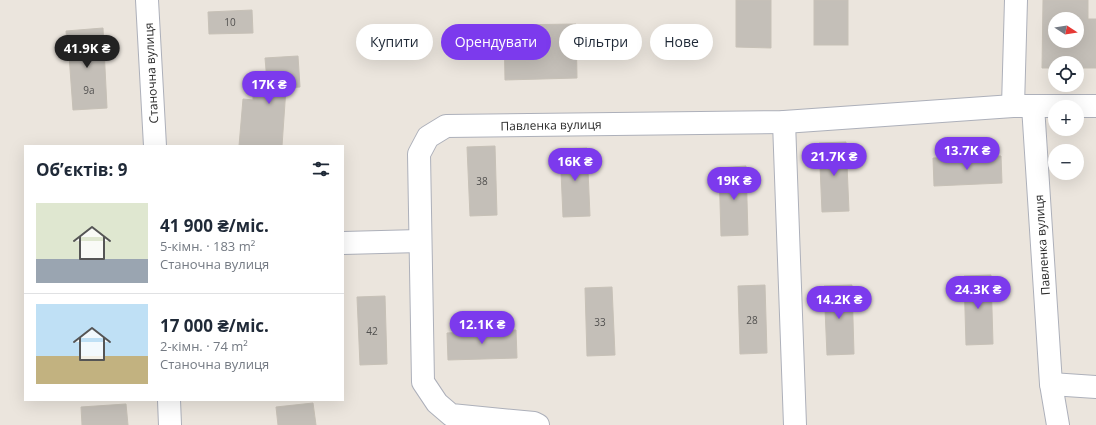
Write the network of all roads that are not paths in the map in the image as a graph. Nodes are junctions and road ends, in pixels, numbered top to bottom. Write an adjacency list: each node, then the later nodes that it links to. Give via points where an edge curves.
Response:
1 (147, 0): 6 (street, Станочна вулиця)
2 (1016, 0): 3 (street)
3 (1023, 106): 4 (street, Павленка вулиця); 5 (street, Павленка вулиця); 9 (street, Павленка вулиця)
4 (1096, 106)
5 (784, 122): 7 (street, Павленка вулиця, via 446,126 428,137 419,154); 14 (street)
6 (155, 145)
7 (420, 241): 8 (street); 13 (street, Павленка вулиця, via 423,382 433,398 451,415)
8 (344, 243)
9 (1051, 384): 10 (street); 15 (street, Павленка вулиця)
10 (1096, 387)
11 (169, 401): 12 (street)
12 (170, 425)
13 (538, 425)
14 (795, 425)
15 (1058, 425)

